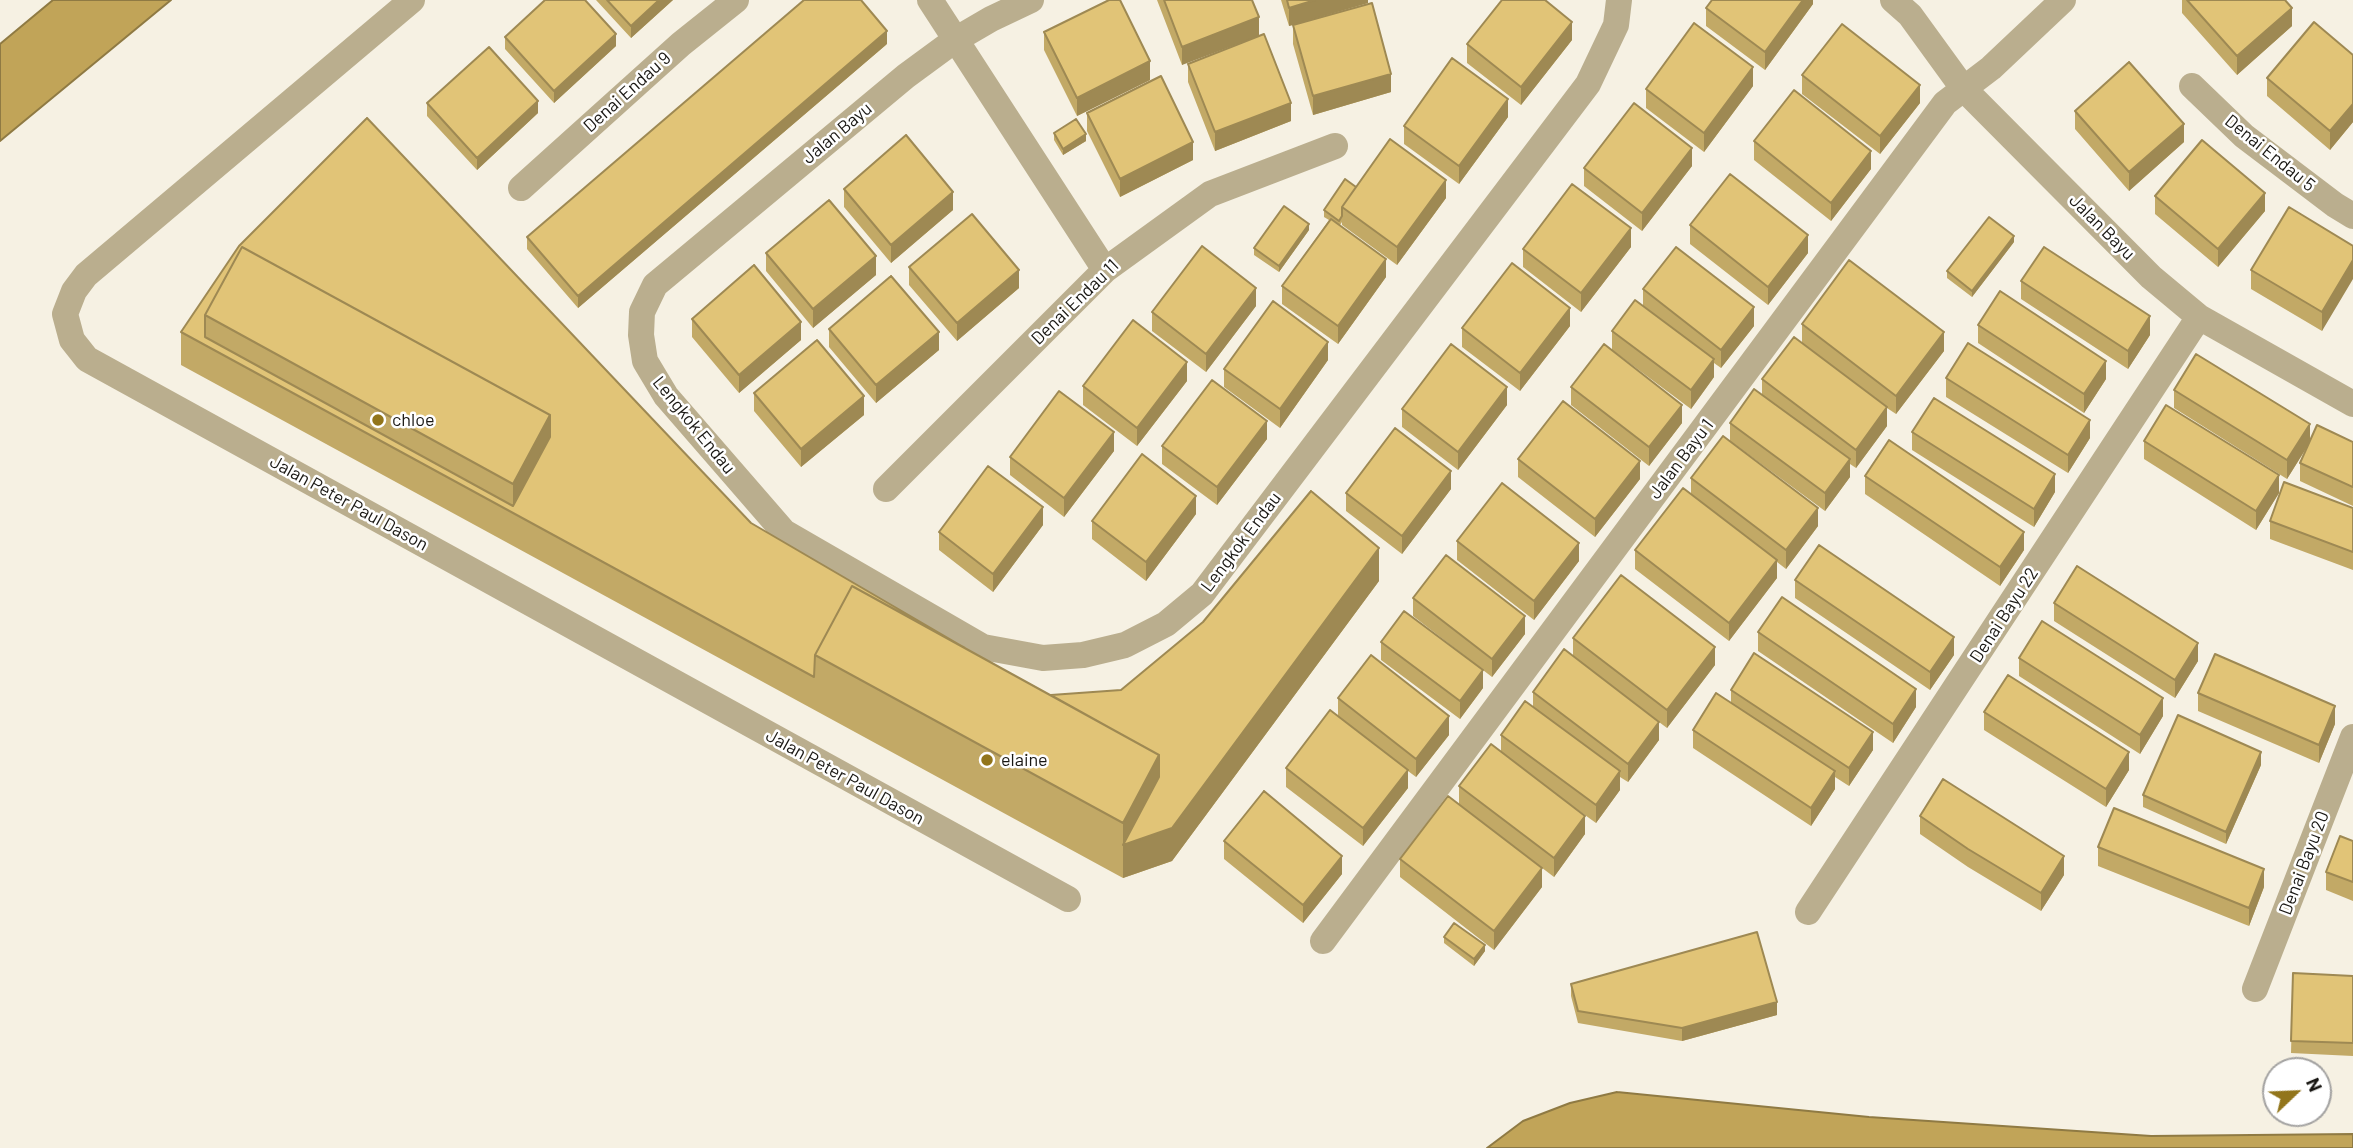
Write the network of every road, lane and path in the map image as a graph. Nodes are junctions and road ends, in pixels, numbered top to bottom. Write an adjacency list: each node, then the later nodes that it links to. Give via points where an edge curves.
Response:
1 (412, 0): 20 (street, Jalan Peter Paul Dason, via 86,275 65,314 72,340 87,359)
2 (736, 0): 12 (street, Denai Endau 9)
3 (930, 0): 8 (street)
4 (1031, 0): 8 (street, Jalan Bayu)
5 (1619, 0): 15 (street, Lengkok Endau, via 1616,25 1588,84 1202,594 1166,624 1125,645 1043,658 983,647 785,532 666,396 645,361 642,312)
6 (1894, 0): 10 (street, Jalan Bayu)
7 (2063, 0): 10 (street, Jalan Bayu 1)
8 (955, 40): 14 (street); 15 (street, Jalan Bayu)
9 (2192, 86): 13 (street, Denai Endau 5, via 2244,136)
10 (1963, 88): 16 (street, Jalan Bayu, via 2151,276); 22 (street, Jalan Bayu 1, via 1945,103)
11 (1335, 146): 14 (street, Denai Endau 11, via 1210,194)
12 (521, 188)
13 (2353, 216)
14 (1105, 270): 18 (street, Denai Endau 11)
15 (655, 285)
16 (2199, 317): 17 (street, Jalan Bayu); 21 (street, Denai Bayu 22)
17 (2353, 404)
18 (886, 489)
19 (2353, 737): 23 (street, Denai Bayu 20)
20 (1068, 900)
21 (1808, 912)
22 (1323, 941)
23 (2255, 989)

